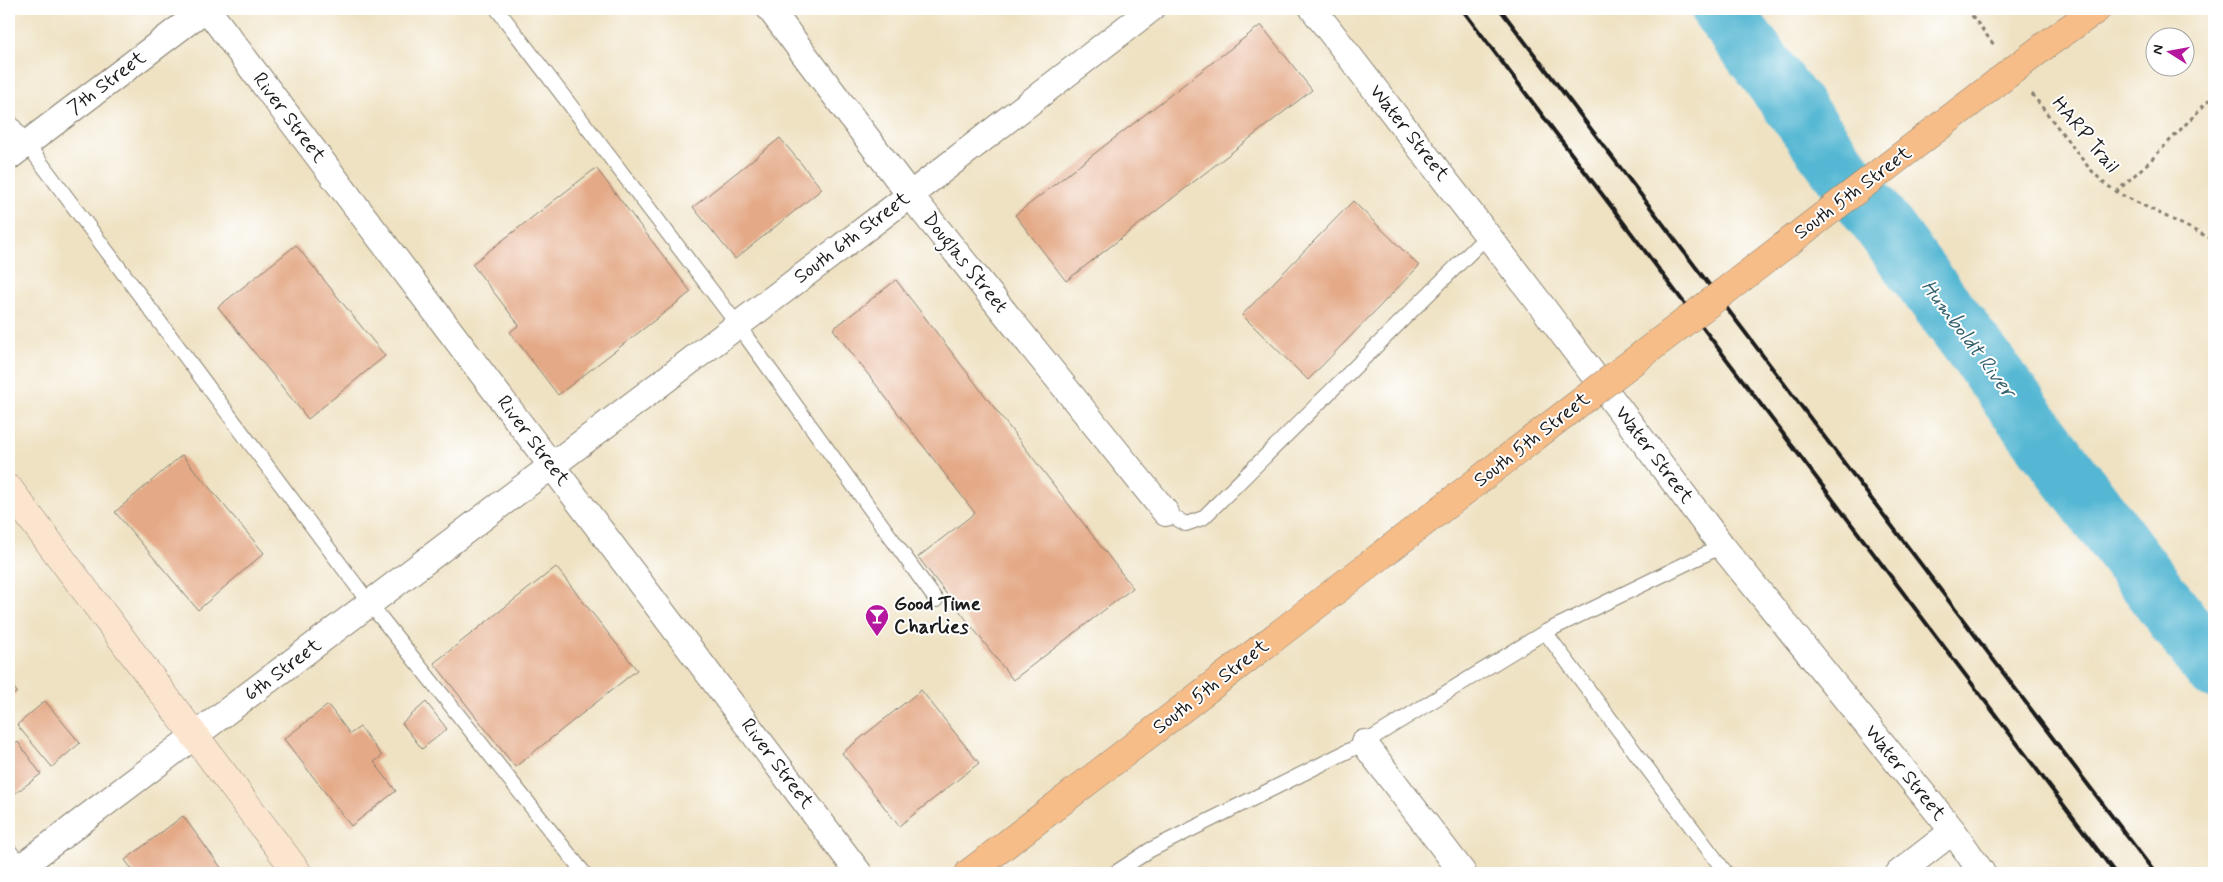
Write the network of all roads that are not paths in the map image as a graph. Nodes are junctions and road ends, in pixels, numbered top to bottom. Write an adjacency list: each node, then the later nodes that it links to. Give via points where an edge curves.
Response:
1 (206, 9): 8 (street, 7th Street); 12 (street, River Street)
2 (497, 9): 11 (lane)
3 (770, 9): 9 (street, Douglas Street)
4 (1151, 9): 9 (street, South 6th Street)
5 (1312, 9): 10 (street, Water Street)
6 (2097, 9): 26 (main road, South 5th Street, bridge, via 2047,44)
7 (9, 120): 8 (lane)
8 (18, 151): 17 (lane)
9 (910, 195): 11 (street, South 6th Street); 14 (street, Douglas Street)
10 (1488, 235): 14 (lane, via 1203,518 1186,524); 15 (street, Water Street)
11 (737, 324): 12 (street, South 6th Street); 16 (lane)
12 (552, 466): 17 (street, 6th Street); 25 (street, River Street)
13 (9, 490): 19 (street)
14 (1166, 513)
15 (1722, 546): 18 (lane); 21 (street, Water Street)
16 (936, 600)
17 (370, 604): 19 (street, 6th Street); 24 (lane)
18 (1546, 632): 20 (lane); 29 (lane)
19 (195, 737): 22 (street, 6th Street); 23 (street)
20 (1364, 743): 27 (lane, via 1150,850); 28 (street)
21 (1953, 831): 30 (street); 31 (street, Water Street)
22 (18, 866)
23 (298, 873)
24 (584, 873)
25 (859, 873)
26 (969, 873)
27 (1115, 873)
28 (1463, 873)
29 (1726, 873)
30 (1899, 873)
31 (1982, 873)

